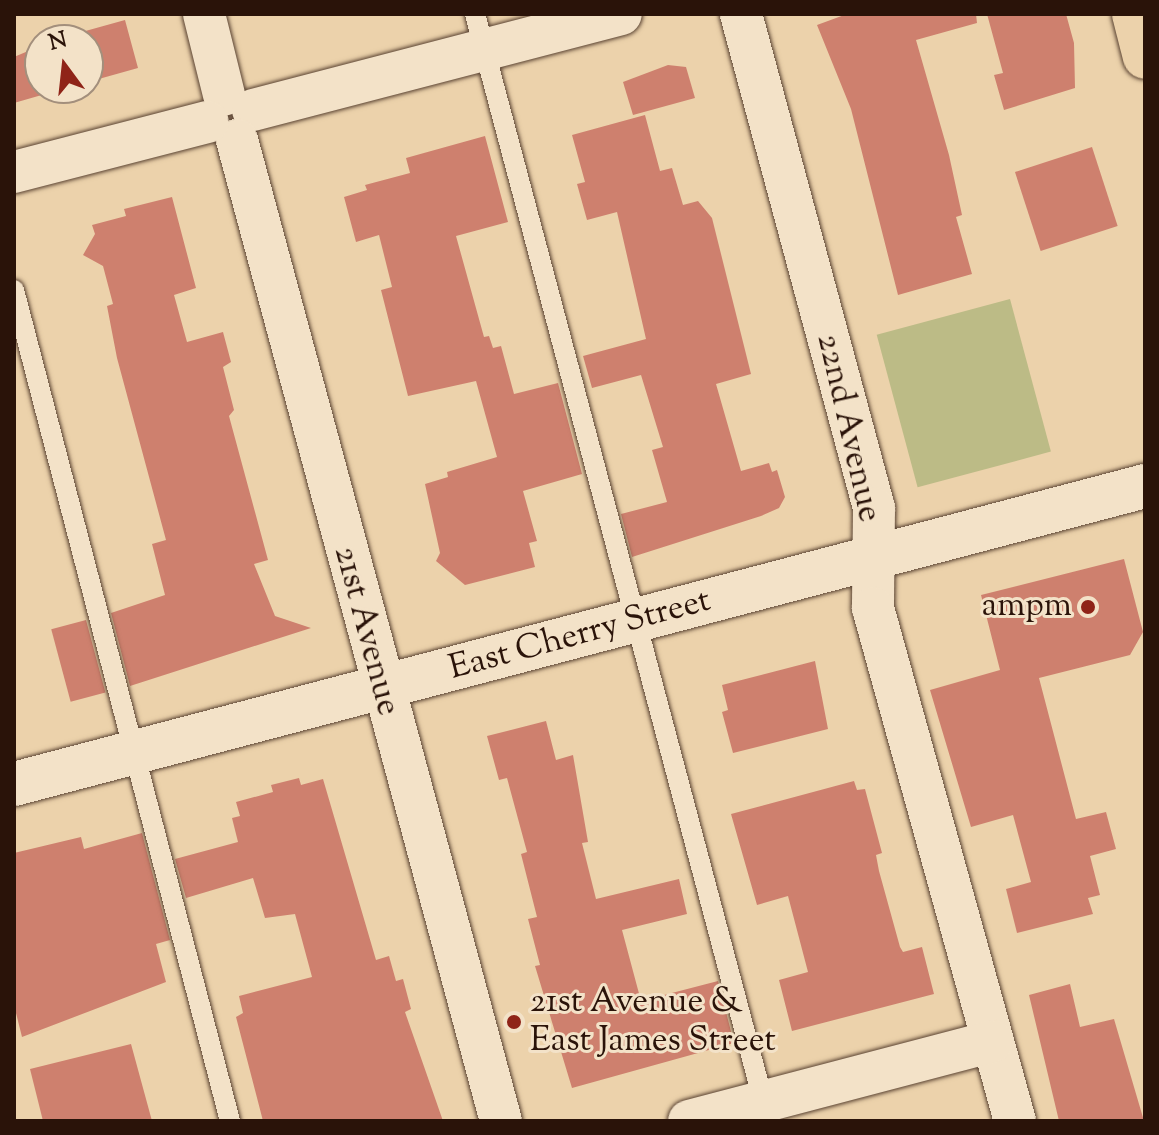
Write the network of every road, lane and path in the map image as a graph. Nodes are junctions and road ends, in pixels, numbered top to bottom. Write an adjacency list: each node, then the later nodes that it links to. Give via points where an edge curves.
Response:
1 (204, 14): 7 (street, 21st Avenue)
2 (621, 14): 5 (street)
3 (741, 14): 11 (street, 22nd Avenue, via 871,493)
4 (1134, 14): 6 (main road)
5 (480, 32): 7 (street); 12 (lane)
6 (1145, 57)
7 (231, 117): 8 (street); 13 (street, 21st Avenue)
8 (14, 172)
9 (14, 290): 14 (lane)
10 (1145, 486): 11 (main road, East Cherry Street)
11 (873, 559): 12 (main road, East Cherry Street); 16 (street, 22nd Avenue, via 873,608)
12 (633, 620): 13 (main road, East Cherry Street); 17 (lane)
13 (381, 687): 14 (main road, East Cherry Street); 19 (street, 21st Avenue)
14 (133, 753): 15 (main road, East Cherry Street); 18 (lane)
15 (14, 784)
16 (993, 1041): 17 (street); 21 (street, 22nd Avenue)
17 (766, 1111): 20 (street)
18 (230, 1121)
19 (501, 1121)
20 (689, 1121)
21 (1015, 1121)

